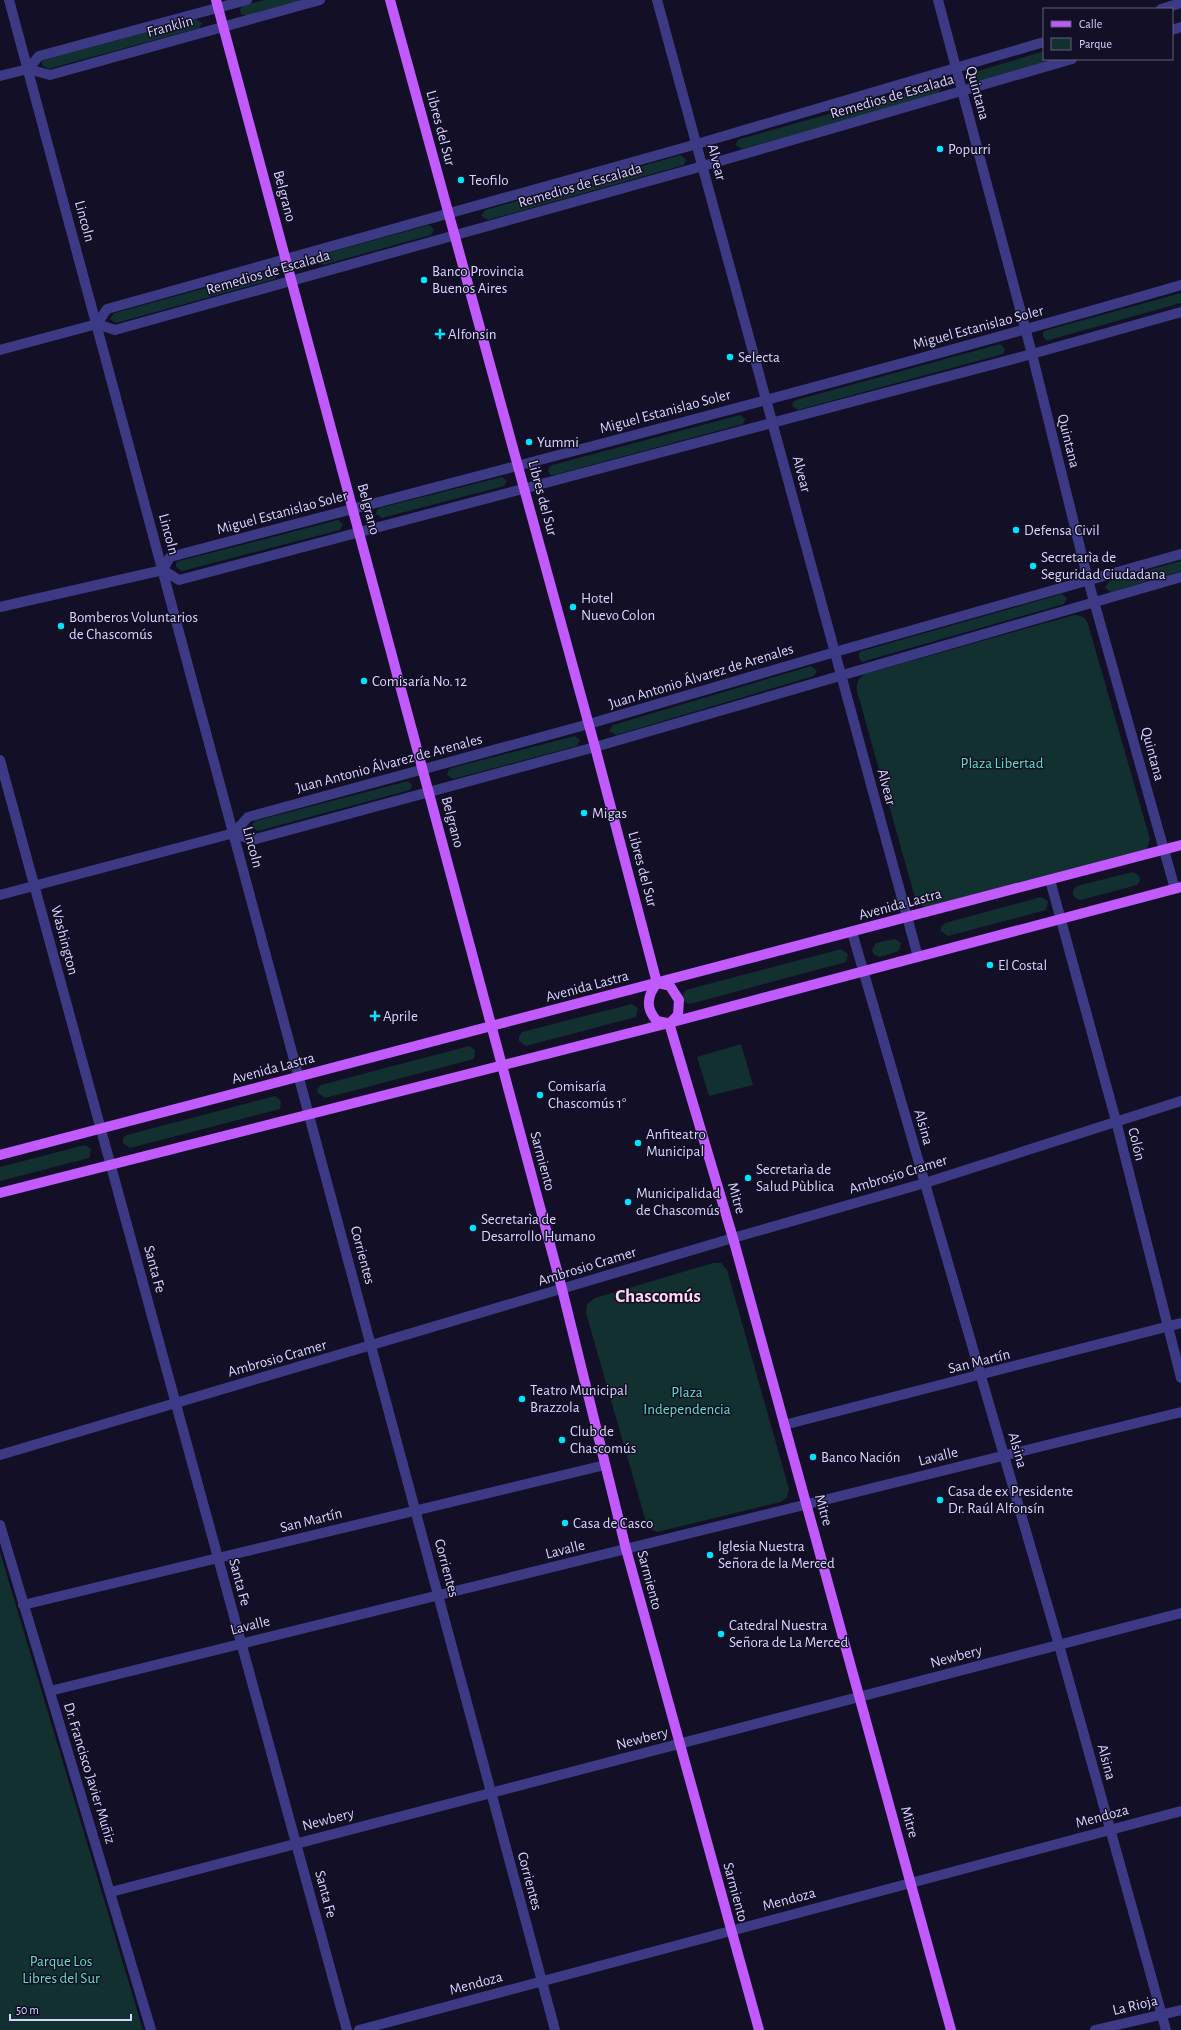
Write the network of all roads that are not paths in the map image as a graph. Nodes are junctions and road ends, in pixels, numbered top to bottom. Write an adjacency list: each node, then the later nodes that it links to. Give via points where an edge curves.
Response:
1 (9, 0): 14 (street, Lincoln)
2 (247, 0): 8 (street, Franklin)
3 (320, 0): 10 (street, Franklin)
4 (390, 0): 19 (main road, Libres del Sur)
5 (657, 0): 17 (street, Alvear)
6 (938, 0): 13 (street, Quintana)
7 (1181, 3): 9 (street)
8 (218, 4): 10 (main road, Belgrano); 14 (street, Franklin, via 39,56)
9 (1164, 8)
10 (224, 26): 14 (street, Franklin, via 50,74); 21 (main road, Belgrano)
11 (1043, 42): 13 (street, Remedios de Escalada)
12 (1069, 60): 16 (street, Remedios de Escalada)
13 (956, 68): 16 (street, Quintana); 17 (street, Remedios de Escalada)
14 (28, 69): 15 (street, Franklin); 25 (street, Lincoln)
15 (0, 76)
16 (962, 91): 18 (street, Remedios de Escalada); 26 (street, Quintana)
17 (697, 144): 18 (street, Alvear); 19 (street, Remedios de Escalada)
18 (703, 166): 20 (street, Remedios de Escalada); 29 (street, Alvear)
19 (448, 213): 20 (main road, Libres del Sur); 21 (street, Remedios de Escalada)
20 (455, 235): 22 (street, Remedios de Escalada); 31 (main road, Libres del Sur)
21 (286, 259): 22 (main road, Belgrano); 25 (street, Remedios de Escalada, via 107,309)
22 (292, 281): 25 (street, Remedios de Escalada, via 115,330); 33 (main road, Belgrano)
23 (1181, 285): 26 (street, Miguel Estanislao Soler)
24 (1181, 312): 28 (street)
25 (97, 324): 27 (street); 36 (street, Lincoln)
26 (1025, 330): 28 (street, Quintana); 29 (street, Miguel Estanislao Soler)
27 (0, 350)
28 (1032, 354): 30 (street); 38 (street, Quintana)
29 (766, 400): 30 (street, Alvear); 31 (street, Miguel Estanislao Soler)
30 (772, 423): 32 (street); 41 (street, Alvear)
31 (518, 466): 32 (main road, Libres del Sur); 33 (street, Miguel Estanislao Soler)
32 (524, 489): 34 (street); 43 (main road, Libres del Sur)
33 (353, 508): 34 (main road, Belgrano); 36 (street, Miguel Estanislao Soler, via 170,557)
34 (360, 532): 36 (street, via 179,580); 46 (main road, Belgrano)
35 (1181, 554): 38 (street, Juan Antonio Álvarez de Arenales)
36 (163, 570): 40 (street); 48 (street, Lincoln)
37 (1181, 577): 39 (street)
38 (1088, 580): 39 (street, Quintana); 41 (street, Juan Antonio Álvarez de Arenales)
39 (1095, 601): 42 (street); 50 (street, Quintana)
40 (0, 607)
41 (835, 652): 42 (street, Alvear); 43 (street, Juan Antonio Álvarez de Arenales)
42 (841, 674): 44 (street); 55 (street, Alvear)
43 (589, 724): 44 (main road, Libres del Sur); 46 (street, Juan Antonio Álvarez de Arenales)
44 (596, 748): 47 (street); 60 (main road, Libres del Sur)
45 (0, 760): 52 (street, Washington)
46 (423, 769): 47 (main road, Belgrano); 48 (street, Juan Antonio Álvarez de Arenales, via 248,817)
47 (430, 792): 48 (street, via 252,840); 62 (main road, Belgrano)
48 (234, 833): 52 (street); 64 (street, Lincoln)
49 (1181, 845): 50 (main road, Avenida Lastra)
50 (1164, 850): 51 (main road, Avenida Lastra); 53 (street, Quintana)
51 (1050, 880): 55 (main road, Avenida Lastra); 56 (street, Colón)
52 (34, 886): 54 (street); 68 (street, Washington)
53 (1178, 888): 56 (main road)
54 (0, 895)
55 (907, 917): 57 (main road, Avenida Lastra); 58 (street, Alvear)
56 (1060, 919): 58 (main road); 67 (street, Colón)
57 (852, 932): 59 (street, Alsina); 60 (main road, Avenida Lastra)
58 (918, 957): 59 (main road)
59 (863, 972): 61 (main road); 71 (street, Alsina)
60 (657, 982): 61 (main road, via 650,992 649,1008 657,1020); 61 (main road, via 670,986 679,1000 678,1015); 62 (main road, Avenida Lastra)
61 (670, 1023): 63 (main road); 73 (main road, Mitre)
62 (492, 1026): 63 (main road, Belgrano); 64 (main road, Avenida Lastra)
63 (502, 1065): 66 (main road); 74 (main road, Sarmiento)
64 (299, 1076): 66 (street, Lincoln); 68 (main road, Avenida Lastra)
65 (1181, 1101): 67 (street, Ambrosio Cramer)
66 (309, 1115): 70 (main road); 77 (street, Corrientes)
67 (1116, 1121): 71 (street, Ambrosio Cramer); 76 (street, Colón)
68 (101, 1128): 69 (main road, Avenida Lastra); 70 (street, Washington)
69 (0, 1155)
70 (111, 1165): 72 (main road); 80 (street, Santa Fe)
71 (925, 1183): 73 (street, Ambrosio Cramer); 78 (street, Alsina)
72 (0, 1193)
73 (733, 1238): 74 (street, Ambrosio Cramer); 82 (main road, Mitre)
74 (562, 1289): 77 (street, Ambrosio Cramer); 85 (main road, Sarmiento)
75 (1181, 1323): 76 (street, San Martín)
76 (1168, 1327): 78 (street, San Martín); 79 (street, Colón)
77 (372, 1346): 80 (street, Ambrosio Cramer); 87 (street, Corrientes)
78 (981, 1376): 82 (street, San Martín); 84 (street, Alsina)
79 (1181, 1378)
80 (176, 1403): 83 (street, Ambrosio Cramer); 90 (street, Santa Fe)
81 (1181, 1412): 84 (street, Lavalle)
82 (784, 1425): 86 (main road, Mitre)
83 (0, 1455)
84 (1004, 1455): 86 (street, Lavalle); 95 (street, Alsina)
85 (605, 1465): 87 (street, San Martín); 89 (main road, Sarmiento)
86 (806, 1504): 89 (street, Lavalle); 97 (main road, Mitre)
87 (416, 1511): 90 (street, San Martín); 91 (street, Corrientes)
88 (0, 1525): 92 (street, Dr. Francisco Javier Muñiz)
89 (626, 1549): 91 (street, Lavalle); 98 (main road, Sarmiento)
90 (218, 1558): 92 (street, San Martín); 94 (street, Santa Fe)
91 (438, 1596): 94 (street, Lavalle); 99 (street, Corrientes)
92 (23, 1605): 96 (street, Dr. Francisco Javier Muñiz)
93 (1181, 1613): 95 (street, Newbery)
94 (242, 1643): 96 (street, Lavalle); 102 (street, Santa Fe)
95 (1059, 1645): 97 (street, Newbery); 101 (street, Alsina)
96 (50, 1691): 104 (street, Dr. Francisco Javier Muñiz)
97 (860, 1696): 98 (street, Newbery); 103 (main road, Mitre)
98 (680, 1744): 99 (street, Newbery); 105 (main road, Sarmiento)
99 (491, 1793): 102 (street, Newbery); 106 (street, Corrientes)
100 (1181, 1811): 101 (street, Mendoza)
101 (1110, 1830): 103 (street, Mendoza); 108 (street, Alsina)
102 (296, 1843): 104 (street, Newbery); 110 (street, Santa Fe)
103 (912, 1882): 105 (street, Mendoza); 114 (main road, Mitre)
104 (111, 1892): 109 (street, Dr. Francisco Javier Muñiz)
105 (731, 1930): 106 (street, Mendoza); 113 (main road, Sarmiento)
106 (541, 1981): 111 (street, Mendoza); 112 (street, Corrientes)
107 (1181, 2010): 108 (street, La Rioja)
108 (1162, 2014): 115 (street, La Rioja); 116 (street, Alsina)
109 (151, 2030)
110 (347, 2030)
111 (359, 2030)
112 (555, 2030)
113 (759, 2030)
114 (951, 2030)
115 (1095, 2030)
116 (1166, 2030)

